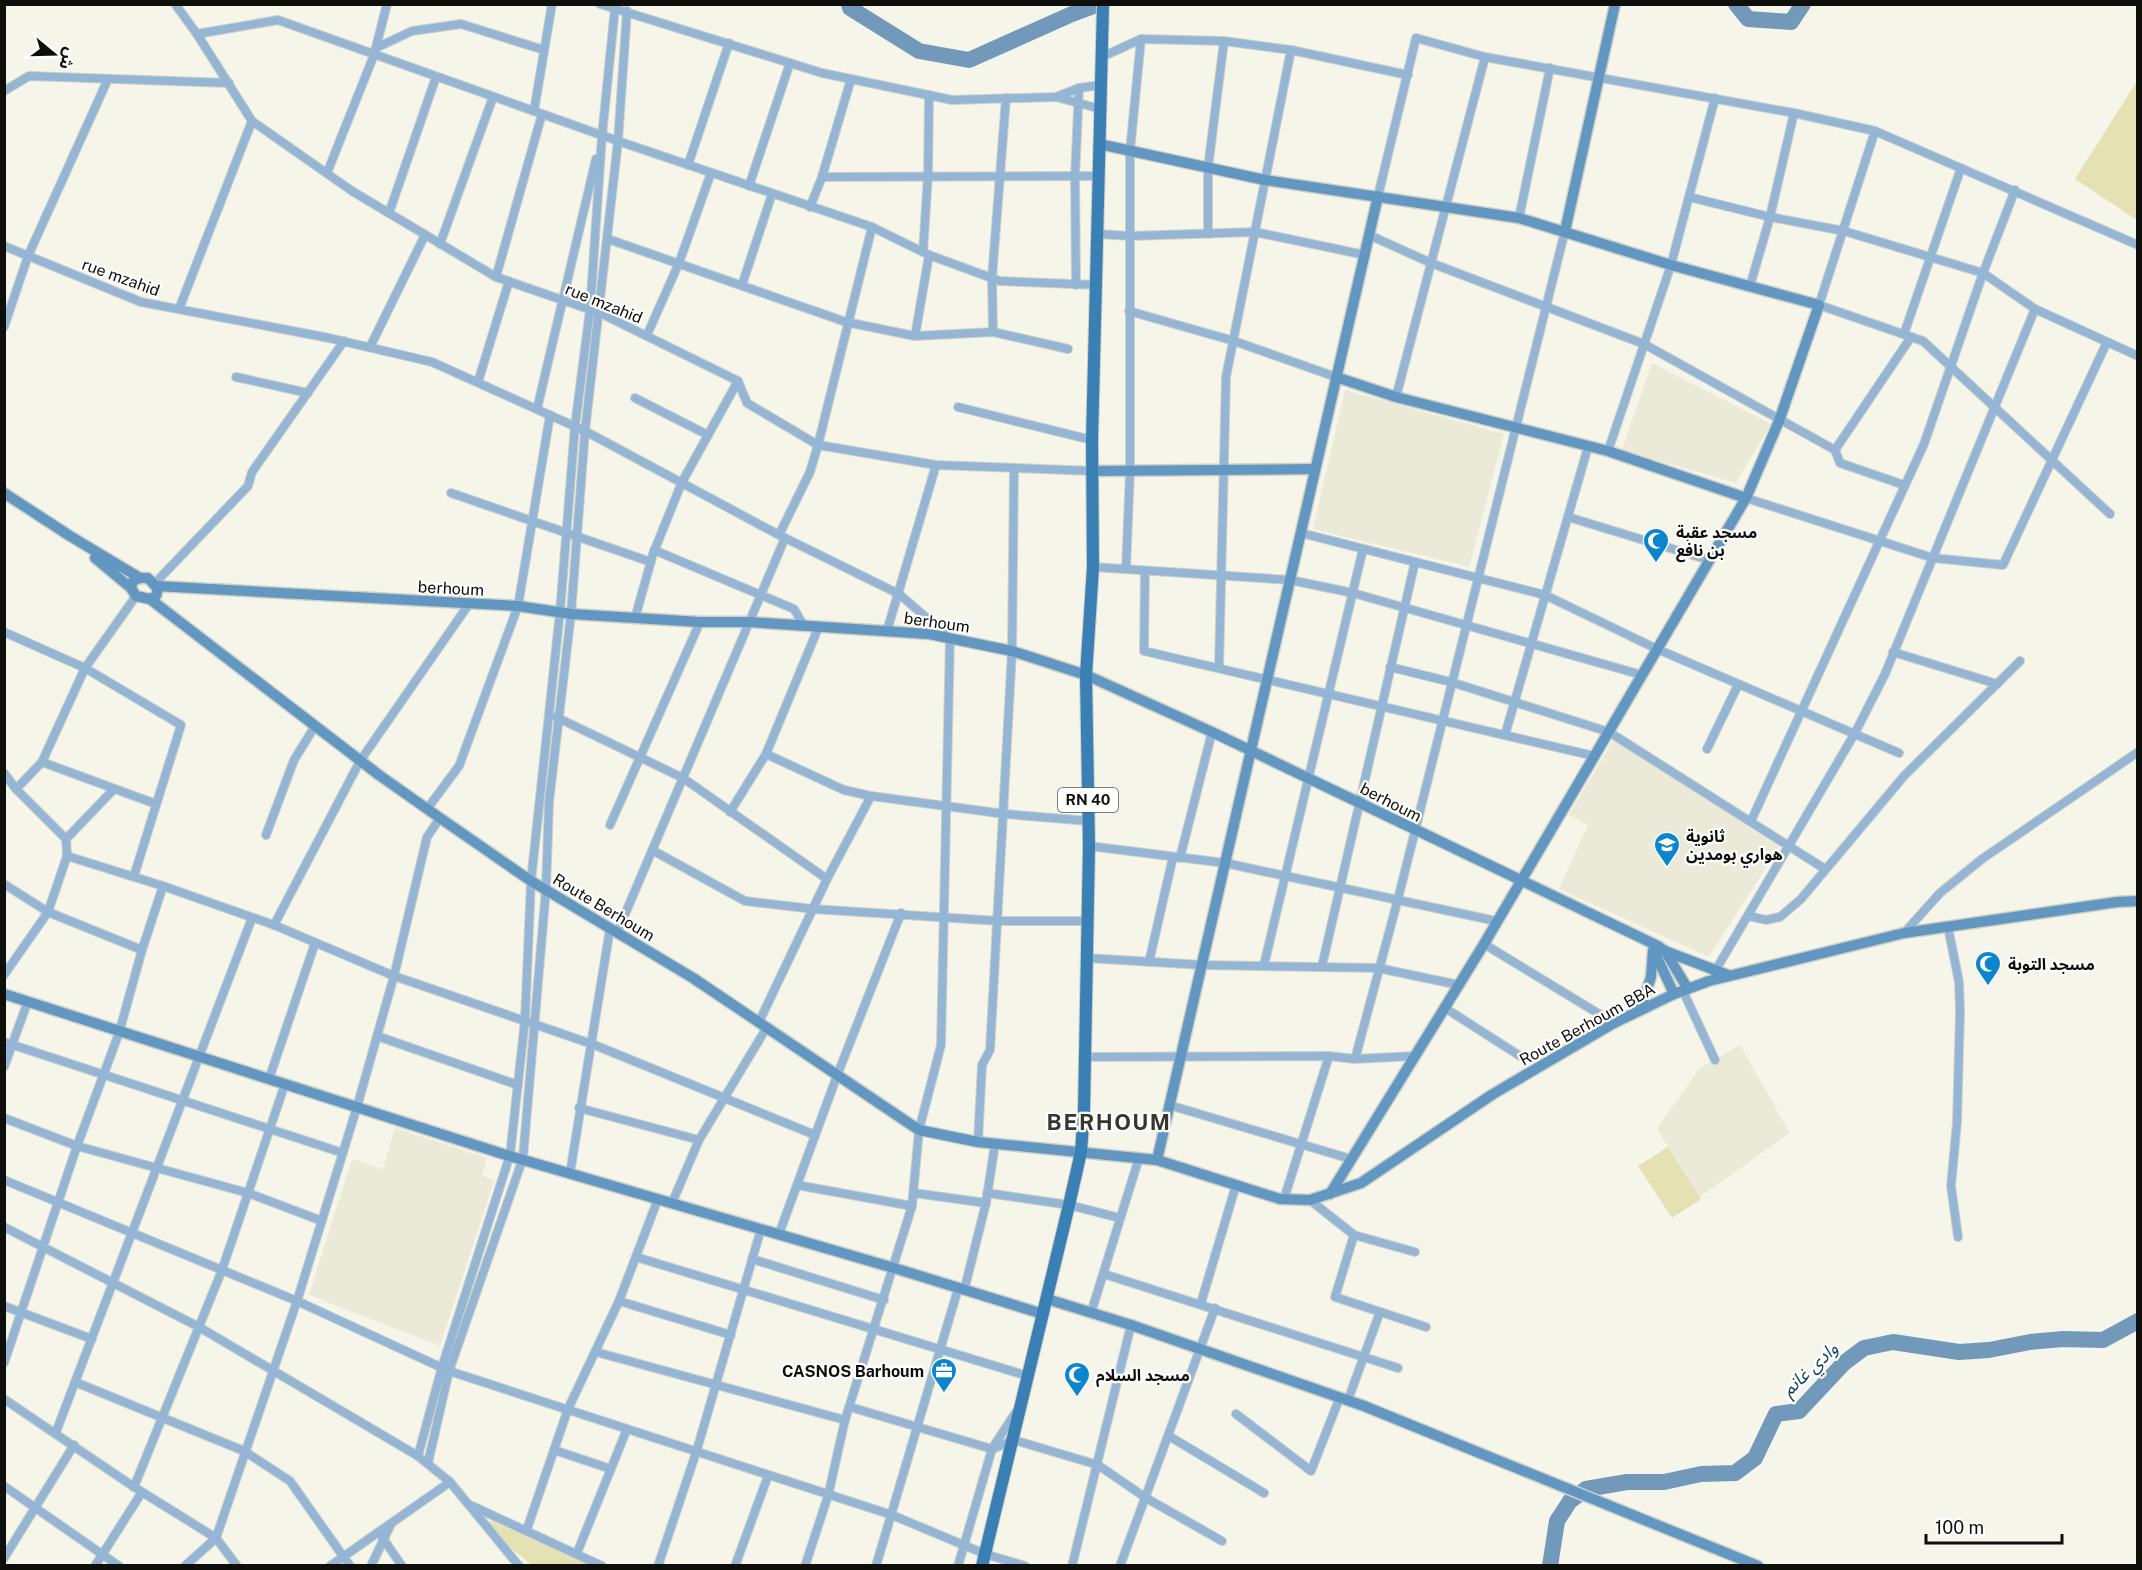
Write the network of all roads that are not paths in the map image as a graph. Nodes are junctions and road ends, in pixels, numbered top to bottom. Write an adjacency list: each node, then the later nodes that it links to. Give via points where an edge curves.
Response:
1 (175, 4): 9 (street, rue mzahid)
2 (387, 4): 15 (street)
3 (552, 4): 13 (street)
4 (600, 4): 7 (street)
5 (1104, 4): 16 (main road, RN 40)
6 (1615, 4): 22 (street)
7 (615, 8): 8 (street); 40 (street)
8 (627, 11): 12 (street); 41 (street)
9 (197, 34): 15 (street, via 278,20); 25 (street, rue mzahid)
10 (1141, 39): 11 (street); 16 (street); 43 (street)
11 (1224, 40): 14 (street); 45 (street)
12 (729, 43): 18 (street); 44 (street)
13 (544, 50): 15 (street, via 461,24 412,32); 36 (street)
14 (1291, 50): 20 (street); 54 (street)
15 (375, 51): 21 (street); 47 (street)
16 (1104, 56): 26 (main road, RN 40)
17 (1485, 57): 19 (street); 20 (street, via 1416,38); 61 (street)
18 (790, 63): 24 (street); 55 (street)
19 (1550, 69): 22 (street); 63 (street)
20 (1408, 75): 58 (street)
21 (436, 76): 30 (street); 62 (street)
22 (1598, 77): 33 (street); 66 (street)
23 (108, 79): 25 (street); 28 (street, via 29,76); 81 (street)
24 (851, 79): 29 (street); 52 (street)
25 (229, 83): 38 (street, rue mzahid)
26 (1101, 85): 27 (street); 35 (main road, RN 40)
27 (1079, 88): 31 (street); 34 (street)
28 (4, 91)
29 (929, 95): 32 (street, via 952,100); 49 (street)
30 (493, 97): 36 (street); 75 (street)
31 (1056, 97): 32 (street); 34 (street)
32 (1006, 98): 53 (street)
33 (1715, 98): 37 (street); 59 (street)
34 (1078, 104): 35 (street); 50 (street)
35 (1101, 109): 42 (main road, RN 40)
36 (538, 113): 40 (street); 86 (street)
37 (1794, 113): 39 (street); 64 (street)
38 (252, 121): 47 (street, rue mzahid); 96 (street)
39 (1875, 131): 46 (street); 67 (street)
40 (602, 136): 41 (street); 93 (street); 98 (street)
41 (618, 141): 44 (street); 74 (street)
42 (1099, 144): 43 (street); 51 (main road, RN 40)
43 (1130, 151): 45 (street); 73 (street)
44 (688, 165): 48 (street)
45 (1208, 168): 54 (street); 70 (street)
46 (1961, 168): 56 (street); 80 (street)
47 (327, 173): 62 (street, rue mzahid)
48 (711, 173): 55 (street); 83 (street)
49 (928, 175): 52 (street); 53 (street); 78 (street)
50 (1075, 176): 51 (street); 53 (street); 90 (street)
51 (1099, 176): 69 (main road, RN 40)
52 (822, 177): 60 (street)
53 (1000, 177): 87 (street)
54 (1265, 180): 58 (street); 68 (street)
55 (749, 186): 57 (street)
56 (2015, 190): 76 (street); 85 (street)
57 (772, 194): 60 (street); 89 (street)
58 (1378, 196): 61 (street); 72 (street)
59 (1689, 197): 64 (street); 84 (street)
60 (810, 207): 65 (street)
61 (1446, 208): 63 (street); 82 (street)
62 (389, 213): 71 (street, rue mzahid)
63 (1519, 218): 66 (street)
64 (1770, 218): 67 (street); 92 (street)
65 (872, 227): 78 (street); 101 (street)
66 (1564, 231): 84 (street); 95 (street)
67 (1844, 231): 80 (street); 94 (street)
68 (1255, 232): 70 (street); 79 (street); 108 (street)
69 (1098, 234): 73 (street); 91 (main road, RN 40)
70 (1208, 234): 73 (street)
71 (425, 235): 75 (street, rue mzahid); 111 (street)
72 (1369, 235): 79 (street); 82 (street)
73 (1130, 236): 99 (street)
74 (608, 239): 83 (street); 100 (street)
75 (441, 243): 86 (street, rue mzahid)
76 (2138, 245)
77 (4, 246): 81 (street, rue mzahid)
78 (926, 253): 87 (street); 106 (street)
79 (1365, 255): 116 (street)
80 (1931, 255): 85 (street); 105 (street)
81 (28, 256): 96 (street, rue mzahid, via 141,302); 102 (street)
82 (1431, 262): 95 (street); 120 (street)
83 (679, 263): 89 (street); 104 (street)
84 (1671, 265): 92 (street); 110 (street)
85 (1983, 273): 97 (street); 114 (street)
86 (496, 277): 88 (street, rue mzahid)
87 (992, 278): 90 (street); 103 (street)
88 (509, 281): 93 (street, rue mzahid); 118 (street)
89 (742, 285): 101 (street)
90 (1076, 285): 91 (street)
91 (1098, 285): 131 (main road, RN 40)
92 (1750, 286): 94 (street)
93 (563, 300): 98 (street, rue mzahid); 124 (street)
94 (1819, 305): 105 (street); 126 (street)
95 (1547, 307): 110 (street); 128 (street)
96 (179, 309): 107 (street, rue mzahid)
97 (2035, 309): 109 (street); 123 (street)
98 (590, 310): 100 (street, rue mzahid); 127 (street)
99 (1129, 311): 108 (street); 142 (street)
100 (600, 313): 104 (street, rue mzahid); 129 (street)
101 (846, 322): 106 (street); 132 (street)
102 (4, 327)
103 (993, 332): 106 (street); 112 (street)
104 (647, 335): 117 (street, rue mzahid)
105 (1907, 335): 114 (street, via 1923,341); 134 (street)
106 (915, 336)
107 (344, 341): 111 (street, rue mzahid); 119 (street)
108 (1234, 341): 116 (street); 140 (street, via 1226,377)
109 (2107, 342): 113 (street); 136 (street)
110 (1644, 344): 126 (street); 135 (street)
111 (370, 347): 118 (street, rue mzahid, via 432,362)
112 (1068, 349)
113 (2138, 356)
114 (1951, 366): 123 (street); 144 (street, via 1924,444)
115 (236, 377): 119 (street)
116 (1336, 377): 120 (street); 139 (street)
117 (738, 381): 130 (street); 132 (street, via 747,403)
118 (478, 382): 124 (street, rue mzahid)
119 (308, 393): 170 (street, via 252,472 248,486)
120 (1396, 397): 128 (street)
121 (635, 398): 130 (street)
122 (958, 406): 131 (street)
123 (1995, 407): 136 (street); 159 (street)
124 (537, 409): 125 (street, rue mzahid)
125 (550, 415): 127 (street, rue mzahid); 150 (street)
126 (1779, 422): 134 (street); 147 (street)
127 (575, 426): 129 (street, rue mzahid); 151 (street)
128 (1516, 427): 133 (street); 167 (street)
129 (585, 430): 143 (street, rue mzahid); 155 (street)
130 (708, 435): 143 (street)
131 (1092, 441): 141 (main road, RN 40)
132 (818, 445): 137 (street); 154 (street)
133 (1588, 447): 135 (street); 149 (street)
134 (1835, 450): 144 (street, via 1840,464)
135 (1608, 451): 147 (street)
136 (2051, 459): 148 (street); 159 (street, via 2003,565)
137 (936, 465): 138 (street); 173 (street)
138 (1014, 469): 141 (street); 192 (street)
139 (1315, 469): 140 (street); 152 (street)
140 (1224, 470): 142 (street); 166 (street)
141 (1094, 471): 142 (street); 163 (main road, RN 40)
142 (1130, 471): 164 (street)
143 (682, 482): 154 (street, rue mzahid); 158 (street)
144 (1904, 485): 156 (street)
145 (451, 493): 150 (street)
146 (6, 498): 153 (street)
147 (1746, 498): 156 (street); 160 (street)
148 (2110, 514)
149 (1568, 517): 160 (street); 175 (street)
150 (532, 520): 151 (street); 178 (street)
151 (567, 532): 155 (street); 180 (street)
152 (1301, 533): 157 (street); 169 (street)
153 (70, 536): 168 (street); 171 (street)
154 (782, 536): 173 (street, rue mzahid); 174 (street)
155 (577, 537): 161 (street); 180 (street)
156 (1878, 542): 159 (street); 207 (street)
157 (1363, 549): 162 (street); 172 (street)
158 (654, 550): 161 (street); 174 (street)
159 (1932, 558): 193 (street)
160 (1709, 560): 191 (street)
161 (651, 562): 181 (street)
162 (1414, 562): 167 (street); 179 (street)
163 (1093, 567): 164 (street); 198 (main road, RN 40)
164 (1126, 569): 165 (street)
165 (1145, 571): 166 (street); 195 (street, via 1144,651)
166 (1222, 574): 169 (street); 195 (street)
167 (1478, 577): 175 (street); 186 (street)
168 (140, 578): 170 (street); 171 (street, via 133,581)
169 (1290, 580): 172 (street); 200 (street)
170 (156, 584): 176 (street, via 156,596); 177 (street, berhoum)
171 (133, 592): 176 (street); 197 (street)
172 (1353, 592): 179 (street); 204 (street)
173 (899, 594): 187 (street); 189 (street, rue mzahid)
174 (760, 595): 183 (street); 184 (street, via 794,609)
175 (1545, 595): 190 (street); 191 (street)
176 (150, 599): 211 (street, Route Berhoum)
177 (469, 604): 178 (street, berhoum); 223 (street)
178 (518, 606): 180 (street, berhoum); 234 (street, via 459,766)
179 (1404, 608): 186 (street); 196 (street)
180 (565, 613): 181 (street, berhoum); 208 (street); 209 (street)
181 (635, 618): 182 (street, berhoum)
182 (700, 622): 183 (street, berhoum); 222 (street)
183 (749, 622): 184 (street, berhoum); 227 (street)
184 (804, 626): 185 (street, berhoum)
185 (819, 626): 187 (street, berhoum); 220 (street)
186 (1466, 627): 190 (street); 201 (street)
187 (887, 631): 189 (street, berhoum)
188 (4, 633): 197 (street)
189 (950, 638): 192 (street, berhoum); 233 (street)
190 (1531, 643): 199 (street); 205 (street)
191 (1657, 650): 199 (street); 203 (street)
192 (1012, 651): 198 (street, berhoum); 236 (street)
193 (1893, 652): 202 (street); 214 (street)
194 (2020, 661): 202 (street)
195 (1219, 667): 200 (street)
196 (1390, 667): 201 (street); 206 (street)
197 (85, 668): 224 (street); 232 (street, via 181,725)
198 (1086, 675): 212 (street, berhoum); 238 (main road, RN 40)
199 (1642, 675): 213 (street)
200 (1267, 678): 204 (street); 217 (street)
201 (1451, 682): 205 (street); 210 (street)
202 (1997, 684): 250 (street, via 1904,776)
203 (1738, 685): 207 (street); 216 (street)
204 (1329, 693): 206 (street); 226 (street)
205 (1514, 703): 213 (street); 215 (street)
206 (1382, 705): 210 (street); 231 (street)
207 (1801, 711): 214 (street); 239 (street)
208 (549, 713): 209 (street); 254 (street)
209 (559, 718): 222 (street); 259 (street, via 549,801)
210 (1442, 720): 215 (street); 241 (street)
211 (315, 726): 223 (street, Route Berhoum); 242 (street, via 294,760)
212 (1212, 732): 217 (street, berhoum); 248 (street)
213 (1609, 732): 221 (street); 239 (street)
214 (1855, 733): 219 (street); 245 (street)
215 (1505, 735): 221 (street)
216 (1707, 749)
217 (1251, 750): 226 (street, berhoum); 249 (street)
218 (2138, 752): 274 (street, via 1982,860 1940,893)
219 (1899, 753)
220 (766, 754): 230 (street, via 844,790); 235 (street)
221 (1594, 756): 255 (street)
222 (640, 757): 227 (street); 240 (street)
223 (360, 760): 234 (street, Route Berhoum); 271 (street)
224 (42, 762): 228 (street); 229 (street)
225 (4, 773): 228 (street)
226 (1309, 777): 231 (street, berhoum); 252 (street)
227 (683, 778): 235 (street); 246 (street)
228 (16, 789): 243 (street)
229 (114, 789): 232 (street); 243 (street)
230 (871, 796): 233 (street); 253 (street)
231 (1359, 802): 241 (street, berhoum); 258 (street)
232 (156, 804): 251 (street)
233 (946, 806): 236 (street); 267 (street)
234 (427, 809): 237 (street, Route Berhoum)
235 (730, 812): 253 (street)
236 (1005, 814): 238 (street); 268 (street)
237 (440, 818): 254 (street, Route Berhoum); 289 (street, via 427,837)
238 (1089, 821): 244 (main road, RN 40)
239 (1751, 821): 245 (street)
240 (610, 825)
241 (1415, 831): 255 (street, berhoum); 260 (street)
242 (266, 835)
243 (66, 838): 247 (street)
244 (1089, 846): 248 (street); 269 (main road, RN 40)
245 (1790, 846): 250 (street); 265 (street)
246 (652, 850): 262 (street, via 745,901); 273 (street)
247 (67, 856): 251 (street); 263 (street)
248 (1176, 857): 249 (street); 281 (street)
249 (1225, 863): 252 (street); 282 (street)
250 (1825, 869): 265 (street, via 1801,899 1780,917 1766,920)
251 (134, 876): 257 (street)
252 (1285, 876): 258 (street); 283 (street)
253 (827, 879): 262 (street)
254 (531, 881): 259 (street, Route Berhoum); 297 (street)
255 (1520, 881): 270 (street); 277 (street, berhoum)
256 (4, 884): 263 (street)
257 (163, 886): 266 (street); 278 (street)
258 (1340, 887): 260 (street); 284 (street)
259 (546, 890): 273 (street, Route Berhoum); 298 (street)
260 (1398, 899): 270 (street); 285 (street)
261 (2138, 901): 272 (street, Route Berhoum BBA)
262 (813, 909): 264 (street); 300 (street)
263 (48, 912): 278 (street); 287 (street)
264 (901, 913): 267 (street); 314 (street)
265 (1749, 916): 286 (street)
266 (252, 918): 271 (street); 308 (street)
267 (944, 918): 268 (street); 326 (street, via 940,1045)
268 (999, 921): 269 (street); 329 (street, via 990,1050 982,1065)
269 (1087, 921): 280 (main road, RN 40)
270 (1496, 921): 276 (street)
271 (273, 925): 275 (street)
272 (1948, 927): 274 (street, Route Berhoum BBA); 364 (street, via 1959,982 1960,1012 1951,1186)
273 (613, 931): 300 (street, Route Berhoum); 304 (street)
274 (1904, 933): 288 (street, Route Berhoum BBA)
275 (315, 943): 289 (street); 316 (street)
276 (1484, 944): 291 (street); 299 (street)
277 (1651, 946): 279 (street, berhoum); 292 (street); 296 (street, via 1651,977)
278 (142, 950): 301 (street)
279 (1665, 951): 286 (street); 292 (street, berhoum)
280 (1087, 958): 281 (street); 309 (main road, RN 40)
281 (1149, 962): 282 (street)
282 (1202, 965): 283 (street); 310 (street)
283 (1264, 965): 284 (street)
284 (1322, 966): 285 (street)
285 (1378, 968): 291 (street); 311 (street)
286 (1715, 971): 288 (street); 290 (street)
287 (4, 975)
288 (1728, 975): 290 (street, Route Berhoum BBA)
289 (394, 976): 297 (street); 302 (street)
290 (1709, 981): 292 (street, Route Berhoum BBA)
291 (1459, 985): 295 (street)
292 (1682, 991): 296 (street, Route Berhoum BBA); 312 (street)
293 (4, 994): 294 (street)
294 (28, 1001): 301 (street); 303 (street)
295 (1444, 1008): 306 (street); 307 (street)
296 (1640, 1010): 299 (street, Route Berhoum BBA)
297 (525, 1020): 298 (street); 318 (street)
298 (536, 1023): 304 (street); 336 (street)
299 (1614, 1023): 348 (street, Route Berhoum BBA, via 1492,1094 1361,1183)
300 (763, 1025): 314 (street, Route Berhoum); 319 (street)
301 (119, 1033): 308 (street); 315 (street)
302 (377, 1036): 318 (street); 322 (street)
303 (8, 1044): 313 (street); 315 (street)
304 (592, 1044): 319 (street); 323 (street)
305 (1329, 1056): 310 (street); 311 (street); 331 (street)
306 (1414, 1056): 311 (street); 338 (street)
307 (1520, 1056)
308 (199, 1057): 316 (street); 320 (street)
309 (1085, 1057): 310 (street); 333 (main road, RN 40)
310 (1180, 1057): 321 (street)
311 (1355, 1059)
312 (1715, 1060)
313 (4, 1067)
314 (838, 1073): 326 (street, Route Berhoum); 327 (street)
315 (103, 1074): 320 (street); 332 (street)
316 (269, 1079): 317 (street)
317 (285, 1084): 322 (street); 325 (street)
318 (518, 1085): 335 (street)
319 (723, 1097): 327 (street); 328 (street)
320 (182, 1100): 325 (street); 340 (street)
321 (1169, 1105): 331 (street); 339 (street)
322 (357, 1107): 334 (street); 335 (street)
323 (579, 1108): 328 (street); 341 (street)
324 (4, 1118): 332 (street)
325 (270, 1129): 334 (street); 345 (street)
326 (919, 1130): 329 (street, Route Berhoum); 346 (street)
327 (815, 1135): 343 (street)
328 (699, 1140): 353 (street)
329 (978, 1142): 330 (street, Route Berhoum)
330 (995, 1144): 333 (street, Route Berhoum); 347 (street)
331 (1301, 1144): 338 (street); 350 (street)
332 (77, 1146): 340 (street); 352 (street)
333 (1081, 1152): 337 (street, Route Berhoum BBA); 355 (main road, RN 40)
334 (343, 1153): 358 (street)
335 (510, 1155): 336 (street); 398 (street)
336 (524, 1158): 341 (street); 398 (street)
337 (1139, 1158): 339 (street, Route Berhoum BBA); 357 (street)
338 (1351, 1159): 348 (street)
339 (1157, 1160): 344 (street, Route Berhoum BBA)
340 (157, 1167): 345 (street); 361 (street)
341 (570, 1173): 349 (street)
342 (4, 1180): 352 (street)
343 (797, 1185): 356 (street); 362 (street)
344 (1236, 1185): 350 (street, Route Berhoum BBA); 379 (street)
345 (248, 1193): 358 (street); 370 (street)
346 (914, 1193): 354 (street); 356 (street)
347 (987, 1193): 354 (street); 355 (street)
348 (1330, 1194): 351 (street, Route Berhoum BBA)
349 (658, 1199): 353 (street); 367 (street)
350 (1284, 1199): 351 (street, Route Berhoum BBA)
351 (1310, 1200): 363 (street)
352 (58, 1202): 361 (street); 365 (street)
353 (672, 1203): 360 (street)
354 (986, 1203): 374 (street)
355 (1069, 1205): 357 (street); 375 (main road, RN 40)
356 (912, 1206): 369 (street)
357 (1120, 1218): 371 (street)
358 (322, 1221): 377 (street)
359 (4, 1227): 365 (street)
360 (761, 1229): 362 (street); 368 (street)
361 (133, 1231): 370 (street); 372 (street)
362 (779, 1234): 369 (street)
363 (1354, 1235): 366 (street); 383 (street, via 1335,1297)
364 (1958, 1237)
365 (44, 1245): 372 (street); 382 (street)
366 (1415, 1252)
367 (636, 1257): 373 (street); 378 (street)
368 (752, 1259): 373 (street); 376 (street)
369 (894, 1268): 374 (street); 376 (street)
370 (222, 1270): 377 (street); 388 (street)
371 (1104, 1274): 379 (street); 384 (street)
372 (114, 1281): 388 (street); 391 (street)
373 (742, 1289): 389 (street); 390 (street)
374 (961, 1290): 385 (street); 392 (street)
375 (1047, 1299): 384 (street); 385 (main road, RN 40)
376 (884, 1300): 389 (street)
377 (297, 1301): 398 (street); 399 (street)
378 (619, 1301): 390 (street); 394 (street)
379 (1201, 1304): 381 (street)
380 (4, 1306): 382 (street)
381 (1215, 1308): 393 (street); 395 (street)
382 (21, 1312): 391 (street); 396 (street)
383 (1380, 1312): 387 (street); 395 (street)
384 (1091, 1313): 386 (street)
385 (1043, 1314): 400 (main road, RN 40)
386 (1131, 1325): 393 (street); 423 (street)
387 (1426, 1326)
388 (199, 1327): 399 (street); 409 (street)
389 (874, 1331): 392 (street); 406 (street)
390 (731, 1335): 402 (street)
391 (92, 1338): 401 (street)
392 (940, 1349): 400 (street); 411 (street)
393 (1201, 1349): 405 (street); 414 (street)
394 (596, 1353): 402 (street); 407 (street)
395 (1364, 1357): 397 (street); 405 (street)
396 (4, 1363)
397 (1398, 1368)
398 (446, 1369): 407 (street); 421 (street); 422 (street)
399 (274, 1370): 419 (street); 421 (street)
400 (1028, 1376): 403 (main road, RN 40)
401 (75, 1382): 409 (street); 413 (street)
402 (715, 1386): 410 (street); 420 (street)
403 (1025, 1398): 415 (main road, RN 40); 417 (street)
404 (4, 1399): 413 (street)
405 (1344, 1399): 408 (street, via 1311,1470); 463 (street)
406 (850, 1407): 410 (street); 411 (street)
407 (568, 1409): 412 (street); 418 (street)
408 (1236, 1413)
409 (162, 1419): 419 (street); 428 (street)
410 (845, 1420): 430 (street)
411 (915, 1427): 417 (street); 434 (street)
412 (627, 1430): 420 (street); 424 (street)
413 (56, 1432): 416 (street)
414 (1169, 1436): 429 (street); 431 (street)
415 (1014, 1440): 417 (street); 423 (street); 444 (main road, RN 40)
416 (74, 1445): 428 (street); 433 (street)
417 (992, 1449): 439 (street)
418 (554, 1450): 424 (street); 435 (street)
419 (244, 1451): 437 (street); 442 (street, via 290,1481)
420 (696, 1453): 425 (street); 455 (street)
421 (418, 1456): 422 (street)
422 (428, 1463): 426 (street)
423 (1098, 1464): 431 (street); 461 (street)
424 (611, 1469): 440 (street)
425 (768, 1476): 430 (street); 456 (street)
426 (450, 1482): 432 (street); 436 (street, via 392,1522)
427 (4, 1486): 433 (street)
428 (138, 1490): 437 (street); 441 (street)
429 (1264, 1493)
430 (828, 1496): 434 (street); 457 (street)
431 (1146, 1497): 438 (street); 462 (street)
432 (468, 1504): 435 (street); 453 (street)
433 (36, 1506): 441 (street); 443 (street)
434 (892, 1515): 439 (street); 458 (street)
435 (527, 1529): 440 (street)
436 (381, 1535): 442 (street); 451 (street); 452 (street)
437 (216, 1538): 447 (street); 448 (street)
438 (1222, 1541)
439 (965, 1544): 444 (street); 459 (street)
440 (577, 1552): 454 (street)
441 (103, 1554): 445 (street); 446 (street)
442 (344, 1556): 449 (street); 450 (street)
443 (4, 1558)
444 (984, 1560): 460 (street)
445 (95, 1566)
446 (120, 1566)
447 (185, 1566)
448 (237, 1566)
449 (330, 1566)
450 (350, 1566)
451 (371, 1566)
452 (402, 1566)
453 (519, 1566)
454 (602, 1566)
455 (658, 1566)
456 (735, 1566)
457 (805, 1566)
458 (876, 1566)
459 (958, 1566)
460 (1025, 1566)
461 (1072, 1566)
462 (1120, 1566)
463 (1758, 1566)

